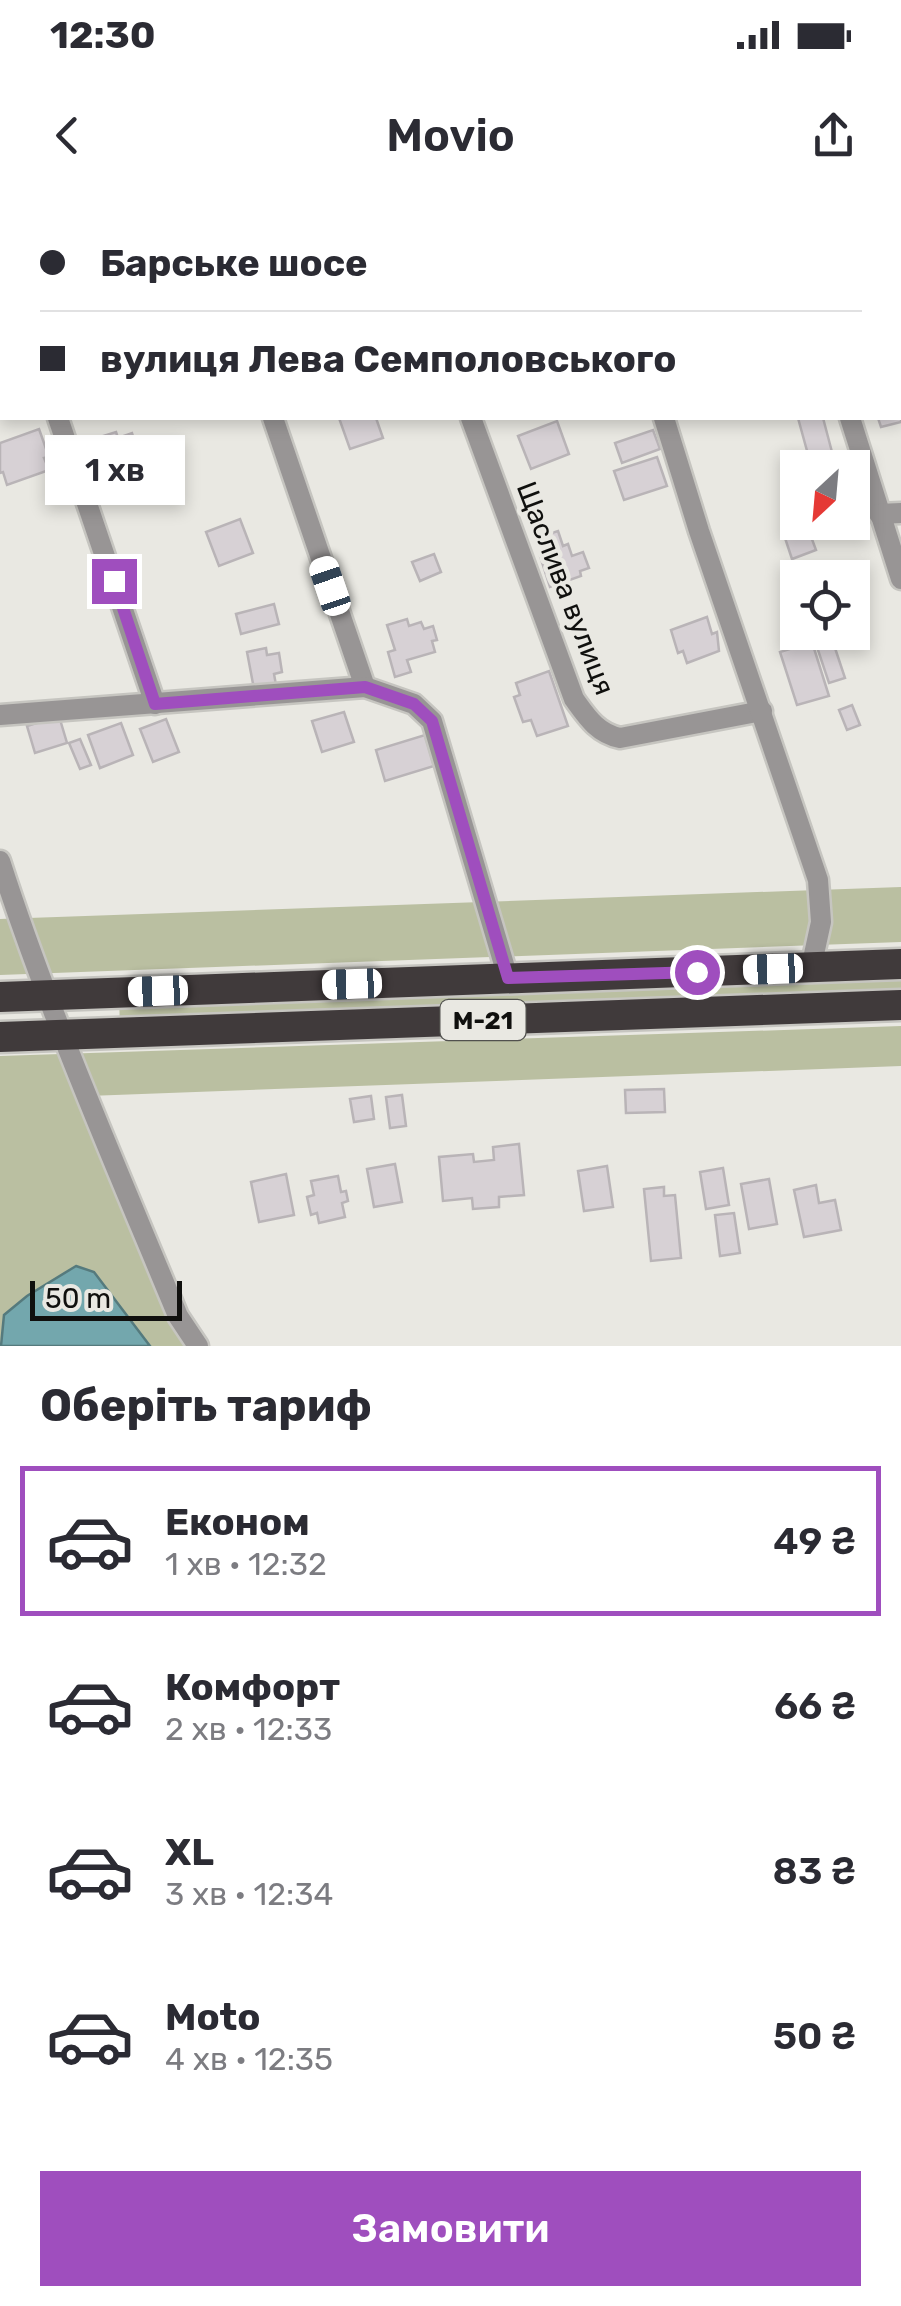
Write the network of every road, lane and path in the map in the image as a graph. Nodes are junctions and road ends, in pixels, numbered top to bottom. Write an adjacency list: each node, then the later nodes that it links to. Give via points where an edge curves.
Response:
1 (59, 420): 10 (street)
2 (274, 420): 9 (street)
3 (473, 420): 11 (street, Щаслива вулиця, via 574,699 591,722 620,738)
4 (665, 420): 11 (street)
5 (851, 420): 7 (street)
6 (901, 513): 7 (street)
7 (879, 514): 8 (street)
8 (901, 580)
9 (365, 687): 10 (street); 16 (street, via 414,704 432,721)
10 (155, 704): 12 (street)
11 (762, 711): 15 (street, via 818,880 821,922)
12 (0, 715)
13 (0, 861): 17 (street)
14 (901, 964): 15 (highway, М-21)
15 (811, 968): 16 (highway, М-21)
16 (508, 978): 17 (highway, М-21)
17 (47, 993): 18 (highway, М-21); 20 (street)
18 (0, 997)
19 (901, 1006): 20 (highway, М-21)
20 (64, 1034): 21 (highway, М-21); 22 (street, via 178,1316)
21 (0, 1037)
22 (198, 1346)

